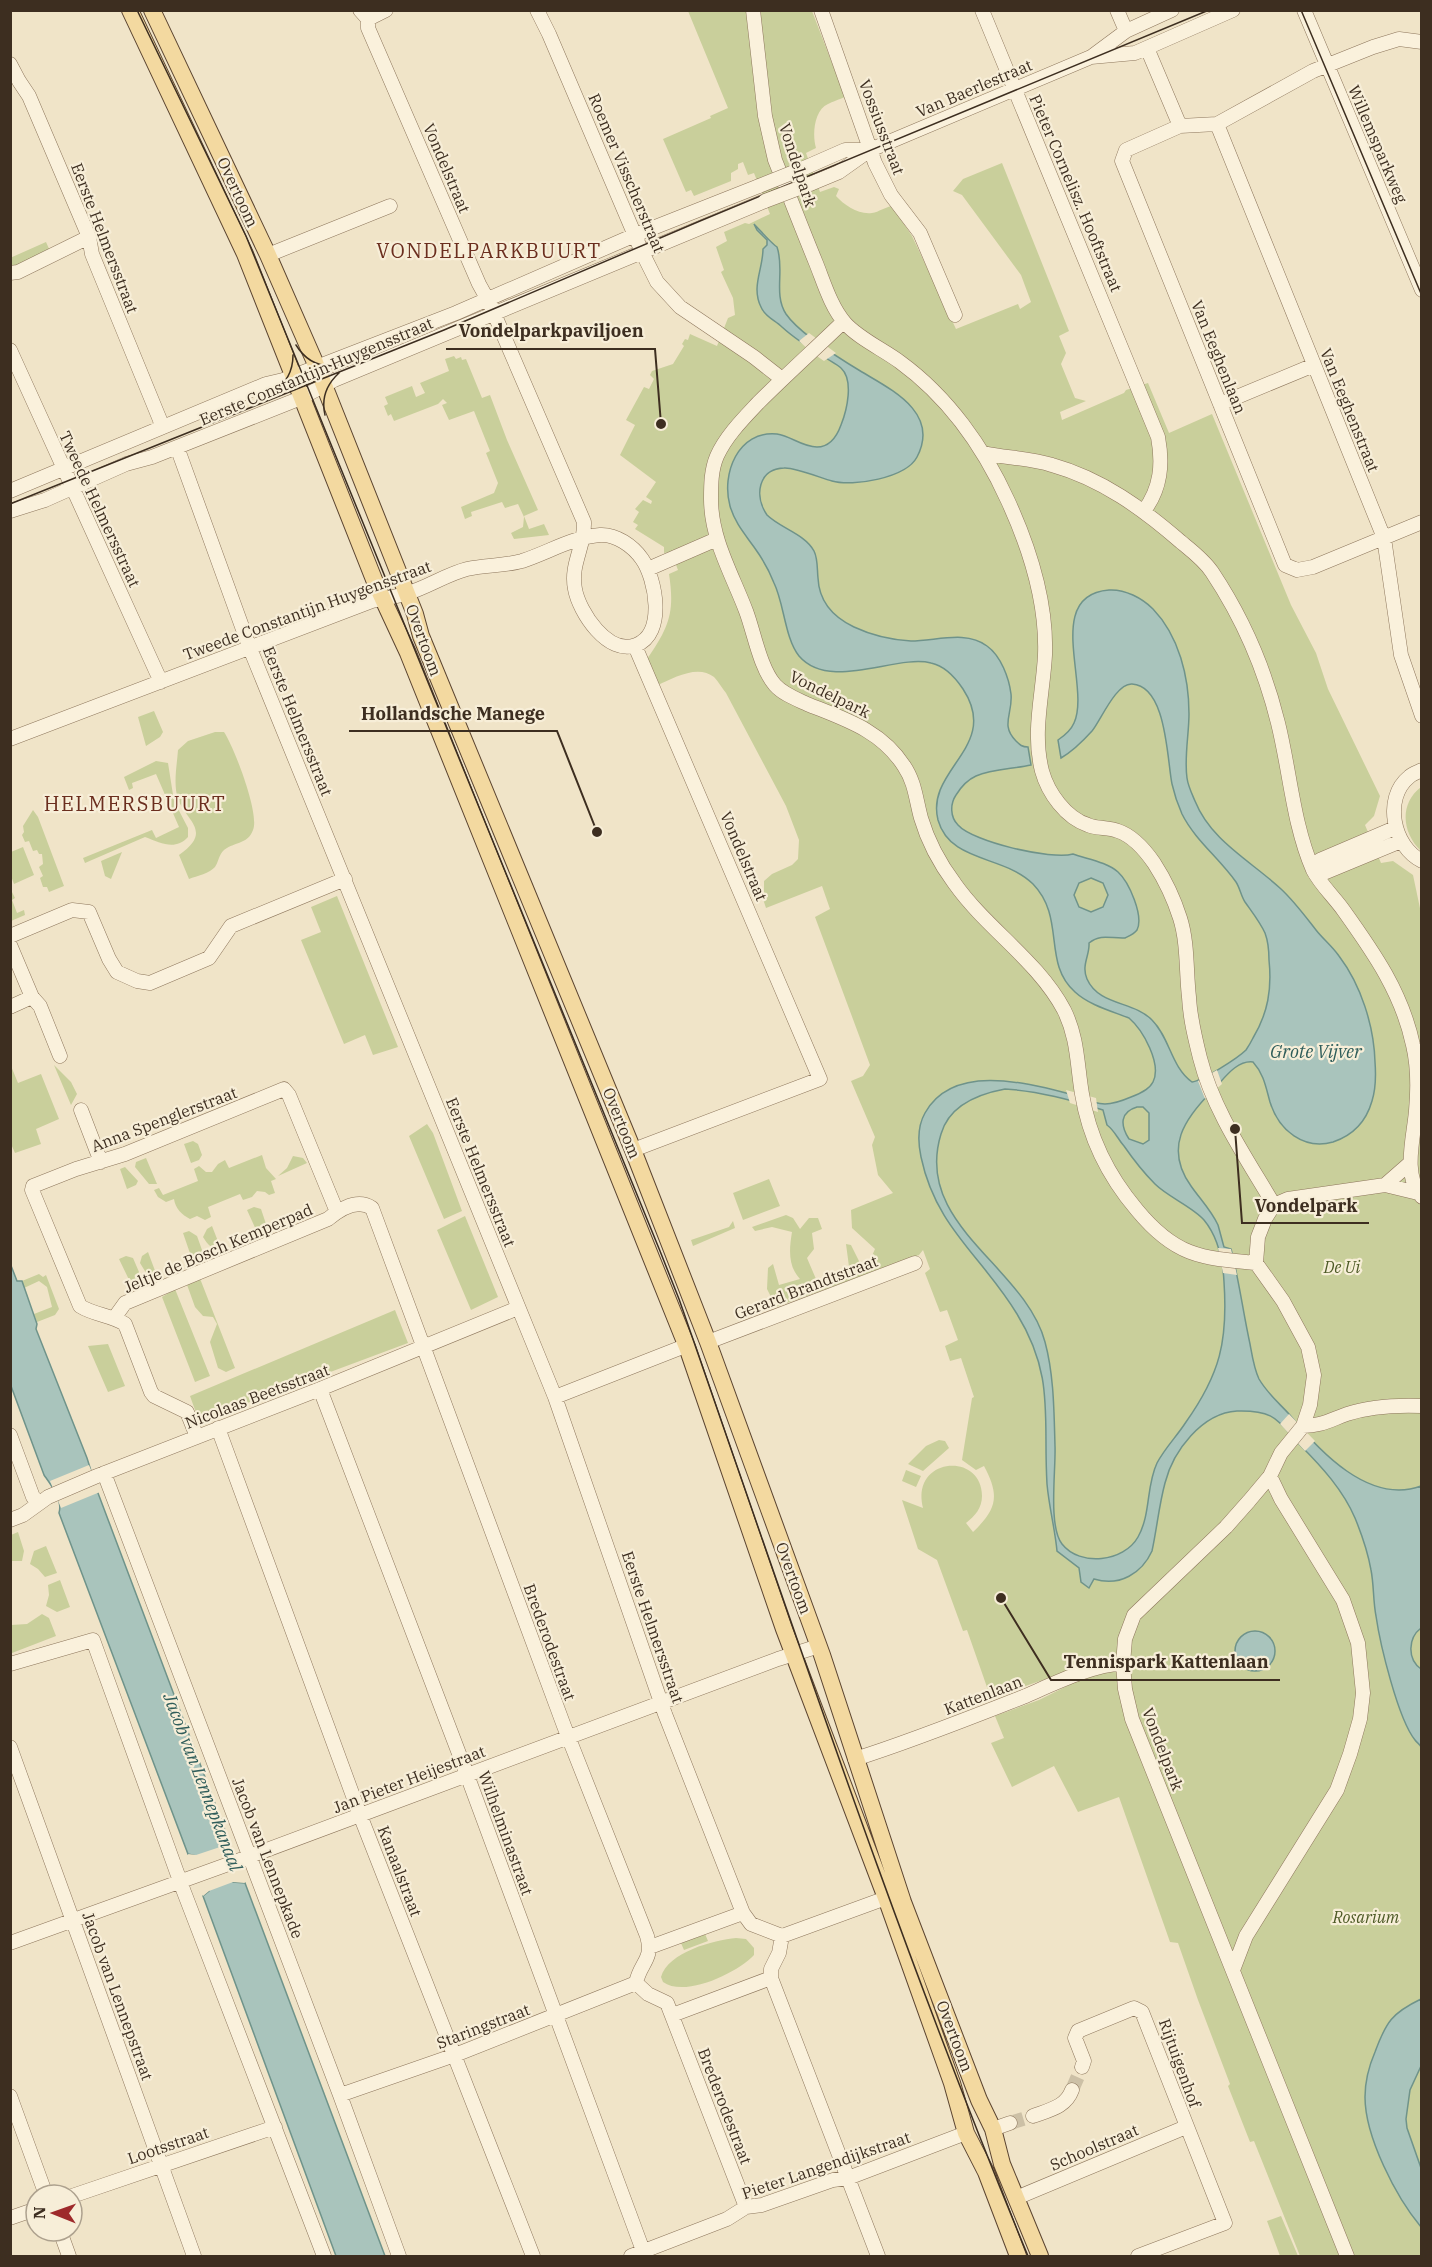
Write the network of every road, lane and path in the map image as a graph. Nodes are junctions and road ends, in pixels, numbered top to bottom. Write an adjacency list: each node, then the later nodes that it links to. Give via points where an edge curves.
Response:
1 (130, 10): 39 (main road, Overtoom, via 237,238)
2 (152, 10): 29 (main road, Overtoom)
3 (386, 10): 12 (street)
4 (537, 10): 26 (street, Roemer Visscherstraat)
5 (753, 10): 35 (street, Vondelpark, via 769,138 830,299)
6 (821, 10): 22 (street, Vossiusstraat)
7 (982, 10): 19 (street, Pieter Cornelisz. Hooftstraat)
8 (1117, 10): 13 (street)
9 (1172, 10): 13 (street, Van Baerlestraat)
10 (1233, 10): 15 (street, Van Baerlestraat)
11 (1304, 10): 18 (street, Willemsparkweg)
12 (364, 15): 32 (street, Vondelstraat)
13 (1126, 31): 16 (street, Van Baerlestraat)
14 (1422, 42): 18 (street, via 1399,39)
15 (1147, 48): 16 (street, Van Baerlestraat, via 1135,53); 21 (street)
16 (1091, 57): 19 (street, Van Baerlestraat)
17 (10, 64): 27 (street, Eerste Helmersstraat, via 29,96)
18 (1327, 65): 20 (street); 31 (street, Willemsparkweg)
19 (1015, 88): 22 (street, Van Baerlestraat); 51 (street, Pieter Cornelisz. Hooftstraat, via 1158,437 1161,471 1152,501)
20 (1217, 124): 21 (street); 37 (street, Van Eeghenstraat)
21 (1180, 126): 43 (street, Van Eeghenlaan, via 1126,150 1122,161)
22 (870, 150): 23 (street, Van Baerlestraat, bridge, via 845,150); 24 (street, Van Baerlestraat, bridge, via 839,172); 34 (street, Vossiusstraat, via 891,195 920,234)
23 (759, 186): 26 (street, Eerste Constantijn Huygensstraat)
24 (765, 201): 28 (street, Eerste Constantijn Huygensstraat)
25 (390, 206): 29 (street)
26 (635, 235): 28 (street, Roemer Visscherstraat); 32 (street, Eerste Constantijn Huygensstraat)
27 (89, 237): 30 (street); 44 (street, Eerste Helmersstraat, via 92,254)
28 (642, 252): 33 (street, Eerste Constantijn Huygensstraat); 40 (street, Roemer Visscherstraat, via 657,282 680,307)
29 (268, 255): 38 (main road, Overtoom)
30 (10, 273)
31 (1422, 290)
32 (487, 298): 33 (street, Vondelstraat); 38 (street, Eerste Constantijn Huygensstraat)
33 (495, 314): 41 (street, Eerste Constantijn Huygensstraat); 53 (street, Vondelstraat, via 584,522)
34 (955, 315)
35 (843, 321): 40 (street, Vondelpark); 46 (street, Vondelpark, via 902,363 945,401)
36 (10, 350): 47 (street, Tweede Helmersstraat)
37 (1314, 365): 43 (street); 54 (street, Van Eeghenstraat)
38 (316, 367): 39 (street, Eerste Constantijn Huygensstraat); 41 (main road, Overtoom)
39 (292, 376): 42 (main road, Overtoom); 44 (street, Eerste Constantijn Huygensstraat)
40 (782, 379): 55 (street, Vondelpark, via 736,427 717,456 711,502)
41 (324, 385): 42 (street, Eerste Constantijn Huygensstraat); 57 (main road, Overtoom)
42 (301, 398): 45 (street, Eerste Constantijn Huygensstraat); 58 (main road, Overtoom)
43 (1220, 404): 54 (street, Van Eeghenlaan, via 1284,565 1297,570 1313,567)
44 (160, 428): 47 (street, Eerste Constantijn Huygensstraat)
45 (177, 447): 48 (street, Eerste Constantijn Huygensstraat, via 126,464); 60 (street, Eerste Helmersstraat)
46 (982, 453): 51 (street, via 1073,472); 81 (street, Vondelpark, via 1024,536 1036,576 1045,637 1037,727 1043,773 1055,798 1075,819 1116,830 1136,842 1154,863 1170,892 1185,942 1191,1017 1200,1061 1232,1132)
47 (65, 468): 48 (street, Tweede Helmersstraat); 49 (street, Eerste Constantijn Huygensstraat)
48 (74, 488): 50 (street, Eerste Constantijn Huygensstraat); 61 (street, Tweede Helmersstraat)
49 (10, 491)
50 (10, 511)
51 (1144, 511): 68 (street, via 1210,569 1247,635 1266,681)
52 (1422, 522): 54 (street)
53 (585, 538): 56 (street, via 601,535 619,539 636,551); 57 (street, Tweede Constantijn Huygensstraat, via 519,562 466,569); 59 (street, via 574,578 582,609 595,629 610,641)
54 (1384, 538): 62 (street, Van Eeghenstraat, via 1401,655)
55 (717, 539): 56 (street); 84 (street, Vondelpark, via 762,661 775,685 798,700 862,727 882,741 904,766 917,794 928,837 954,884 1037,973 1062,1008 1076,1041 1082,1095 1094,1138 1107,1167 1142,1216 1176,1247 1195,1254)
56 (648, 569): 59 (street, via 655,599 654,623 649,634)
57 (407, 594): 58 (street, Tweede Constantijn Huygensstraat); 76 (main road, Overtoom)
58 (383, 599): 60 (street, Tweede Constantijn Huygensstraat); 88 (main road, Overtoom)
59 (635, 645): 76 (street, Vondelstraat, via 820,1079)
60 (249, 646): 61 (street, Tweede Constantijn Huygensstraat); 69 (street, Eerste Helmersstraat)
61 (161, 681): 63 (street, Tweede Constantijn Huygensstraat)
62 (1422, 716)
63 (10, 739)
64 (1422, 770): 65 (street, via 1409,777 1400,791 1395,805)
65 (1395, 828): 66 (street); 68 (street, via 1320,860)
66 (1401, 841): 67 (street); 68 (street, via 1326,872)
67 (1422, 861)
68 (1314, 872): 78 (street, via 1376,956 1403,1009 1414,1046 1417,1075)
69 (345, 879): 70 (street, via 231,926 210,958 150,982 117,972 89,912 72,910); 85 (street, Eerste Helmersstraat)
70 (10, 936)
71 (10, 945): 72 (street)
72 (32, 996): 73 (street); 74 (street, via 40,1006)
73 (10, 1007)
74 (60, 1056)
75 (81, 1110): 77 (street)
76 (633, 1150): 87 (main road, Overtoom)
77 (101, 1162): 82 (street, Anna Spenglerstraat, via 284,1089); 86 (street, Anna Spenglerstraat, via 33,1186 32,1190 80,1306)
78 (1409, 1164): 79 (street); 80 (street)
79 (1385, 1185): 80 (street); 81 (street, via 1288,1199)
80 (1420, 1195)
81 (1274, 1205): 84 (street, via 1258,1237)
82 (337, 1212): 86 (street, Jeltje de Bosch Kemperpad, via 125,1303); 89 (street, Jeltje de Bosch Kemperpad, via 356,1203 372,1208)
83 (915, 1263): 87 (street, Gerard Brandtstraat)
84 (1256, 1263): 93 (street, Vondelpark, via 1293,1318 1312,1357 1313,1394)
85 (518, 1308): 89 (street, Nicolaas Beetsstraat); 91 (street, Eerste Helmersstraat)
86 (116, 1317): 96 (street, via 125,1324 150,1392 187,1412)
87 (708, 1342): 101 (main road, Overtoom)
88 (687, 1347): 91 (street); 102 (main road, Overtoom)
89 (423, 1348): 90 (street, Nicolaas Beetsstraat); 106 (street, Brederodestraat)
90 (320, 1389): 94 (street, Nicolaas Beetsstraat); 109 (street, Wilhelminastraat)
91 (555, 1397): 105 (street, Eerste Helmersstraat)
92 (1422, 1406): 93 (street, via 1374,1408 1317,1426)
93 (1302, 1426): 98 (street, Vondelpark, via 1281,1453)
94 (218, 1428): 96 (street, Nicolaas Beetsstraat); 110 (street, Kanaalstraat)
95 (10, 1435): 99 (street, via 33,1497)
96 (197, 1437): 97 (street, Nicolaas Beetsstraat)
97 (100, 1474): 99 (street, Nicolaas Beetsstraat); 111 (street, Jacob van Lennepkade)
98 (1270, 1476): 104 (street, Vondelpark, via 1226,1527 1134,1615 1125,1639); 119 (street, via 1343,1600 1358,1643 1363,1693 1360,1719 1337,1790 1246,1936)
99 (44, 1499): 100 (street, Nicolaas Beetsstraat)
100 (10, 1520)
101 (819, 1646): 102 (street, Jan Pieter Heijestraat); 108 (main road, Overtoom)
102 (794, 1654): 105 (street, Jan Pieter Heijestraat); 113 (main road, Overtoom)
103 (10, 1664): 112 (street, via 93,1640)
104 (1123, 1664): 108 (street, Kattenlaan, via 1080,1674); 119 (street, Vondelpark, via 1132,1719)
105 (662, 1702): 106 (street, Jan Pieter Heijestraat); 114 (street, Eerste Helmersstraat)
106 (568, 1737): 109 (street, Jan Pieter Heijestraat); 118 (street, Brederodestraat)
107 (10, 1747): 115 (street, Jacob van Lennepstraat)
108 (855, 1759): 133 (main road, Overtoom, via 903,1902)
109 (467, 1774): 110 (street, Jan Pieter Heijestraat); 122 (street, Wilhelminastraat)
110 (360, 1815): 111 (street, Jan Pieter Heijestraat); 124 (street, Kanaalstraat)
111 (243, 1859): 112 (street, Jan Pieter Heijestraat); 127 (street, Jacob van Lennepkade)
112 (181, 1881): 115 (street, Jan Pieter Heijestraat); 131 (street)
113 (886, 1898): 116 (street); 134 (main road, Overtoom)
114 (743, 1913): 116 (street, via 751,1924); 118 (street)
115 (74, 1920): 117 (street, Jan Pieter Heijestraat); 135 (street, Jacob van Lennepstraat)
116 (782, 1936): 120 (street)
117 (10, 1943)
118 (650, 1947): 121 (street)
119 (1233, 1970): 150 (street, Vondelpark)
120 (771, 1978): 123 (street); 136 (street)
121 (636, 1983): 122 (street, Staringstraat); 123 (street, via 667,2003)
122 (556, 2016): 124 (street, Staringstraat); 141 (street, Wilhelminastraat)
123 (674, 2017): 140 (street, Brederodestraat)
124 (455, 2055): 127 (street, Staringstraat); 145 (street, Kanaalstraat)
125 (1082, 2067): 132 (street, Rijtuigenhof, via 1084,2061 1075,2038 1078,2031 1134,2008 1143,2012)
126 (1072, 2090): 129 (street, via 1064,2103)
127 (340, 2095): 144 (street, Jacob van Lennepkade)
128 (10, 2096): 137 (street)
129 (1033, 2116)
130 (1010, 2123): 133 (street)
131 (275, 2127): 135 (street, Lootsstraat); 143 (street)
132 (1186, 2127): 139 (street, Schoolstraat); 149 (street, via 1225,2223)
133 (993, 2129): 139 (main road, Overtoom)
134 (966, 2133): 136 (street, Pieter Langendijkstraat); 147 (main road, Overtoom, via 986,2172)
135 (161, 2164): 138 (street, Lootsstraat); 142 (street, Jacob van Lennepstraat)
136 (848, 2178): 140 (street, Pieter Langendijkstraat); 146 (street)
137 (42, 2183)
138 (84, 2192)
139 (1016, 2198): 148 (main road, Overtoom)
140 (746, 2207): 141 (street, Pieter Langendijkstraat, via 727,2219)
141 (640, 2255)
142 (194, 2256)
143 (324, 2256)
144 (399, 2256)
145 (533, 2256)
146 (878, 2256)
147 (1018, 2256)
148 (1040, 2256)
149 (1138, 2256)
150 (1347, 2256)

